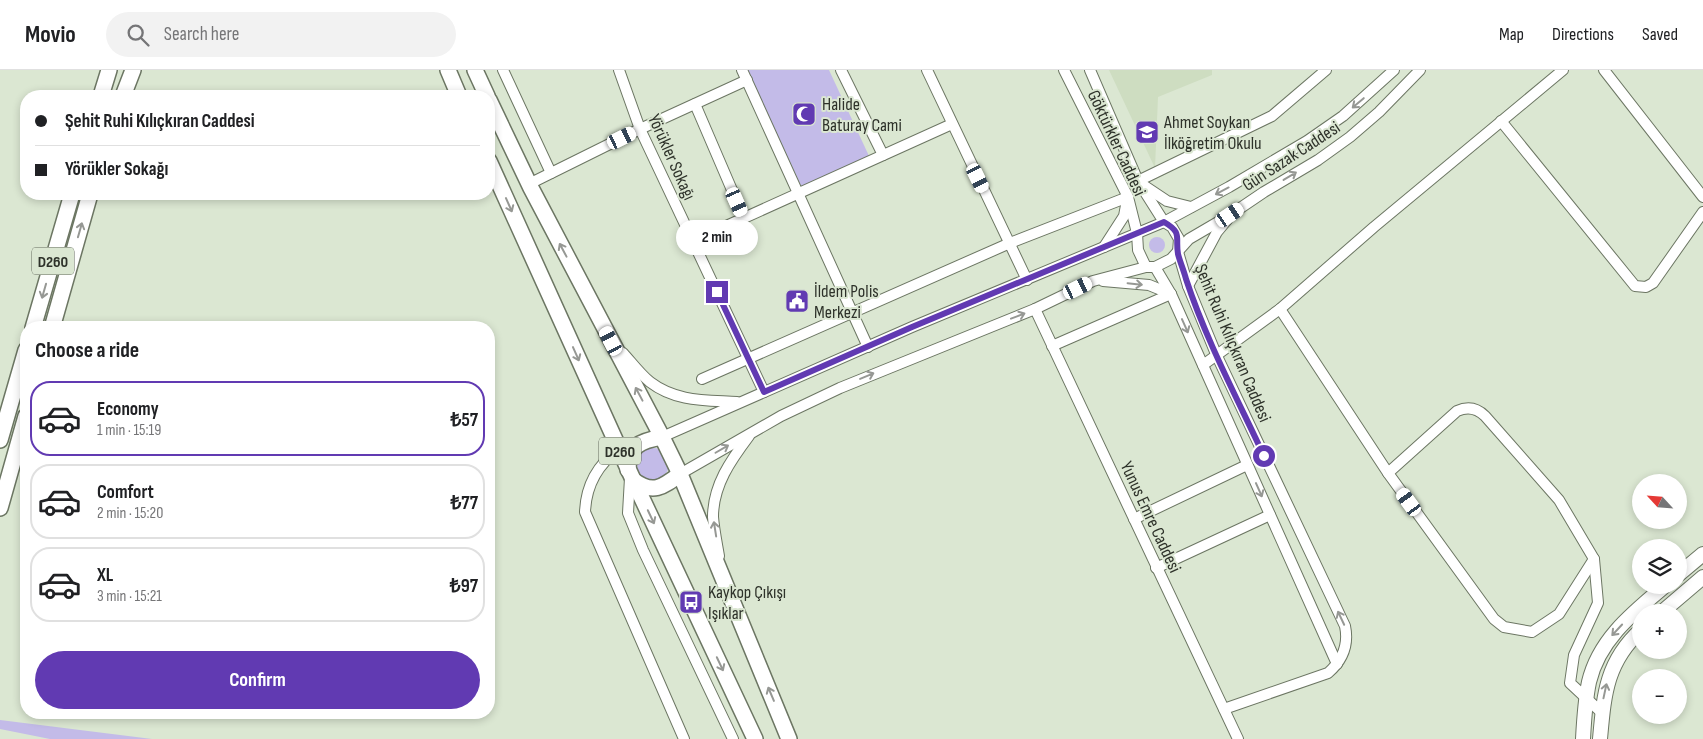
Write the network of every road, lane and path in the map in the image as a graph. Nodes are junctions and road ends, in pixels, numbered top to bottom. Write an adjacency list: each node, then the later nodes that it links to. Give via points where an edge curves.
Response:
1 (104, 70): 20 (highway)
2 (109, 70): 21 (highway)
3 (127, 70): 22 (highway)
4 (133, 70): 23 (highway)
5 (448, 70): 24 (highway)
6 (475, 70): 25 (highway)
7 (503, 70): 32 (street)
8 (619, 70): 30 (street, Yörükler Sokağı)
9 (742, 70): 19 (street)
10 (841, 70): 31 (street)
11 (1064, 70): 37 (street, Göktürkler Caddesi)
12 (1090, 70): 34 (street, Göktürkler Caddesi)
13 (1326, 70): 34 (street, via 1272,116)
14 (1394, 70): 41 (street, Gün Sazak Caddesi, one-way to 41, via 1364,99 1322,131)
15 (1420, 70): 43 (street, Gün Sazak Caddesi, one-way to 15, via 1350,137)
16 (1563, 70): 28 (street)
17 (1604, 70): 38 (street)
18 (930, 71): 29 (street)
19 (747, 80): 26 (street); 36 (street)
20 (100, 90)
21 (101, 90)
22 (122, 90)
23 (124, 90)
24 (456, 90)
25 (484, 90)
26 (695, 104): 30 (street); 44 (street)
27 (495, 113): 35 (highway, D260)
28 (1501, 121): 42 (street, via 1635,286 1646,287 1653,282); 57 (street)
29 (952, 124): 31 (street); 48 (street)
30 (640, 130): 32 (street); 47 (street, Yörükler Sokağı)
31 (883, 155): 36 (street)
32 (551, 173): 35 (street)
33 (495, 174): 75 (highway, D260, one-way to 75)
34 (1138, 181): 41 (street, via 1167,201); 45 (street, Göktürkler Caddesi)
35 (529, 184): 61 (highway, D260, one-way to 35)
36 (798, 193): 44 (street); 58 (street)
37 (1128, 197): 46 (street, Göktürkler Caddesi); 48 (street); 49 (street, via 1124,216)
38 (1703, 197)
39 (70, 200): 59 (highway, D260, one-way to 59)
40 (88, 200): 60 (highway, D260, one-way to 40)
41 (1191, 207): 45 (street, Gün Sazak Caddesi)
42 (1703, 212)
43 (1230, 215): 50 (street, Gün Sazak Caddesi, via 1189,239); 54 (street, via 1217,232)
44 (744, 218): 47 (street)
45 (1164, 222): 46 (street, Gün Sazak Caddesi); 50 (street, via 1172,227 1179,239)
46 (1137, 233): 49 (street, Gün Sazak Caddesi); 51 (street, via 1138,250)
47 (693, 241): 65 (street, Yörükler Sokağı)
48 (1010, 243): 52 (street); 58 (street)
49 (1104, 247): 52 (street, Gün Sazak Caddesi)
50 (1178, 252): 51 (street, Gün Sazak Caddesi, via 1171,259); 54 (street, Şehit Ruhi Kılıçkıran Caddesi)
51 (1151, 266): 53 (street, Gün Sazak Caddesi); 55 (street, Şehit Ruhi Kılıçkıran Caddesi)
52 (1027, 280): 63 (street, Gün Sazak Caddesi)
53 (1097, 280): 55 (street, one-way to 55, via 1148,286); 56 (street, Gün Sazak Caddesi)
54 (1188, 286): 64 (street, Şehit Ruhi Kılıçkıran Caddesi)
55 (1170, 294): 62 (street); 66 (street, Şehit Ruhi Kılıçkıran Caddesi, one-way to 66)
56 (1035, 309): 62 (street, Yunus Emre Caddesi); 71 (street, Gün Sazak Caddesi, one-way to 56, via 840,388)
57 (1280, 309): 64 (street); 77 (street)
58 (852, 313): 63 (street); 65 (street)
59 (35, 321)
60 (54, 321)
61 (611, 341): 70 (street, via 650,382 671,394 687,399); 73 (highway, D260, one-way to 61)
62 (1052, 346): 82 (street, Yunus Emre Caddesi)
63 (868, 347): 69 (street, Gün Sazak Caddesi)
64 (1216, 354): 66 (street); 92 (street, Şehit Ruhi Kılıçkıran Caddesi, one-way to 64, via 1346,646 1345,626)
65 (748, 358): 68 (street); 69 (street, Yörükler Sokağı)
66 (1202, 365): 76 (street, Şehit Ruhi Kılıçkıran Caddesi)
67 (20, 371): 74 (highway)
68 (702, 379)
69 (764, 392): 70 (street, Gün Sazak Caddesi)
70 (740, 402): 73 (street, Gün Sazak Caddesi)
71 (751, 432): 78 (street, Gün Sazak Caddesi, one-way to 71); 87 (street, one-way to 71, via 713,520 715,496 726,469)
72 (20, 437): 80 (highway)
73 (662, 437): 78 (highway, D260); 79 (highway, via 645,440 635,447 629,457)
74 (0, 440)
75 (619, 449): 79 (highway, D260); 96 (street, via 596,471 588,491 585,512)
76 (1247, 465): 81 (street, Şehit Ruhi Kılıçkıran Caddesi, one-way to 81); 82 (street)
77 (1388, 473): 84 (street, via 1457,411 1476,409 1559,500); 84 (street, via 1494,619 1504,627 1532,632 1559,614)
78 (680, 474): 79 (highway, via 667,485 655,489 644,487); 87 (highway, D260)
79 (631, 475): 97 (street, via 628,513); 98 (highway, D260, one-way to 98)
80 (0, 508)
81 (1270, 515): 86 (street); 92 (street, Şehit Ruhi Kılıçkıran Caddesi)
82 (1134, 519): 86 (street, Yunus Emre Caddesi)
83 (1703, 554): 85 (main road)
84 (1594, 559): 93 (street, via 1598,603 1574,656 1570,683)
85 (1687, 567)
86 (1156, 568): 94 (street, Yunus Emre Caddesi)
87 (722, 577): 99 (highway, D260, one-way to 87)
88 (1703, 578): 90 (main road)
89 (1656, 594): 93 (main road, one-way to 93, via 1626,620 1603,648 1594,665)
90 (1672, 604)
91 (1632, 639): 95 (main road, one-way to 91, via 1612,668)
92 (1337, 664): 94 (street, via 1328,672)
93 (1586, 698): 95 (street); 101 (main road)
94 (1224, 709): 100 (street, Yunus Emre Caddesi)
95 (1602, 712): 102 (main road)
96 (684, 739)
97 (733, 739)
98 (755, 739)
99 (789, 739)
100 (1238, 739)
101 (1583, 739)
102 (1600, 739)

